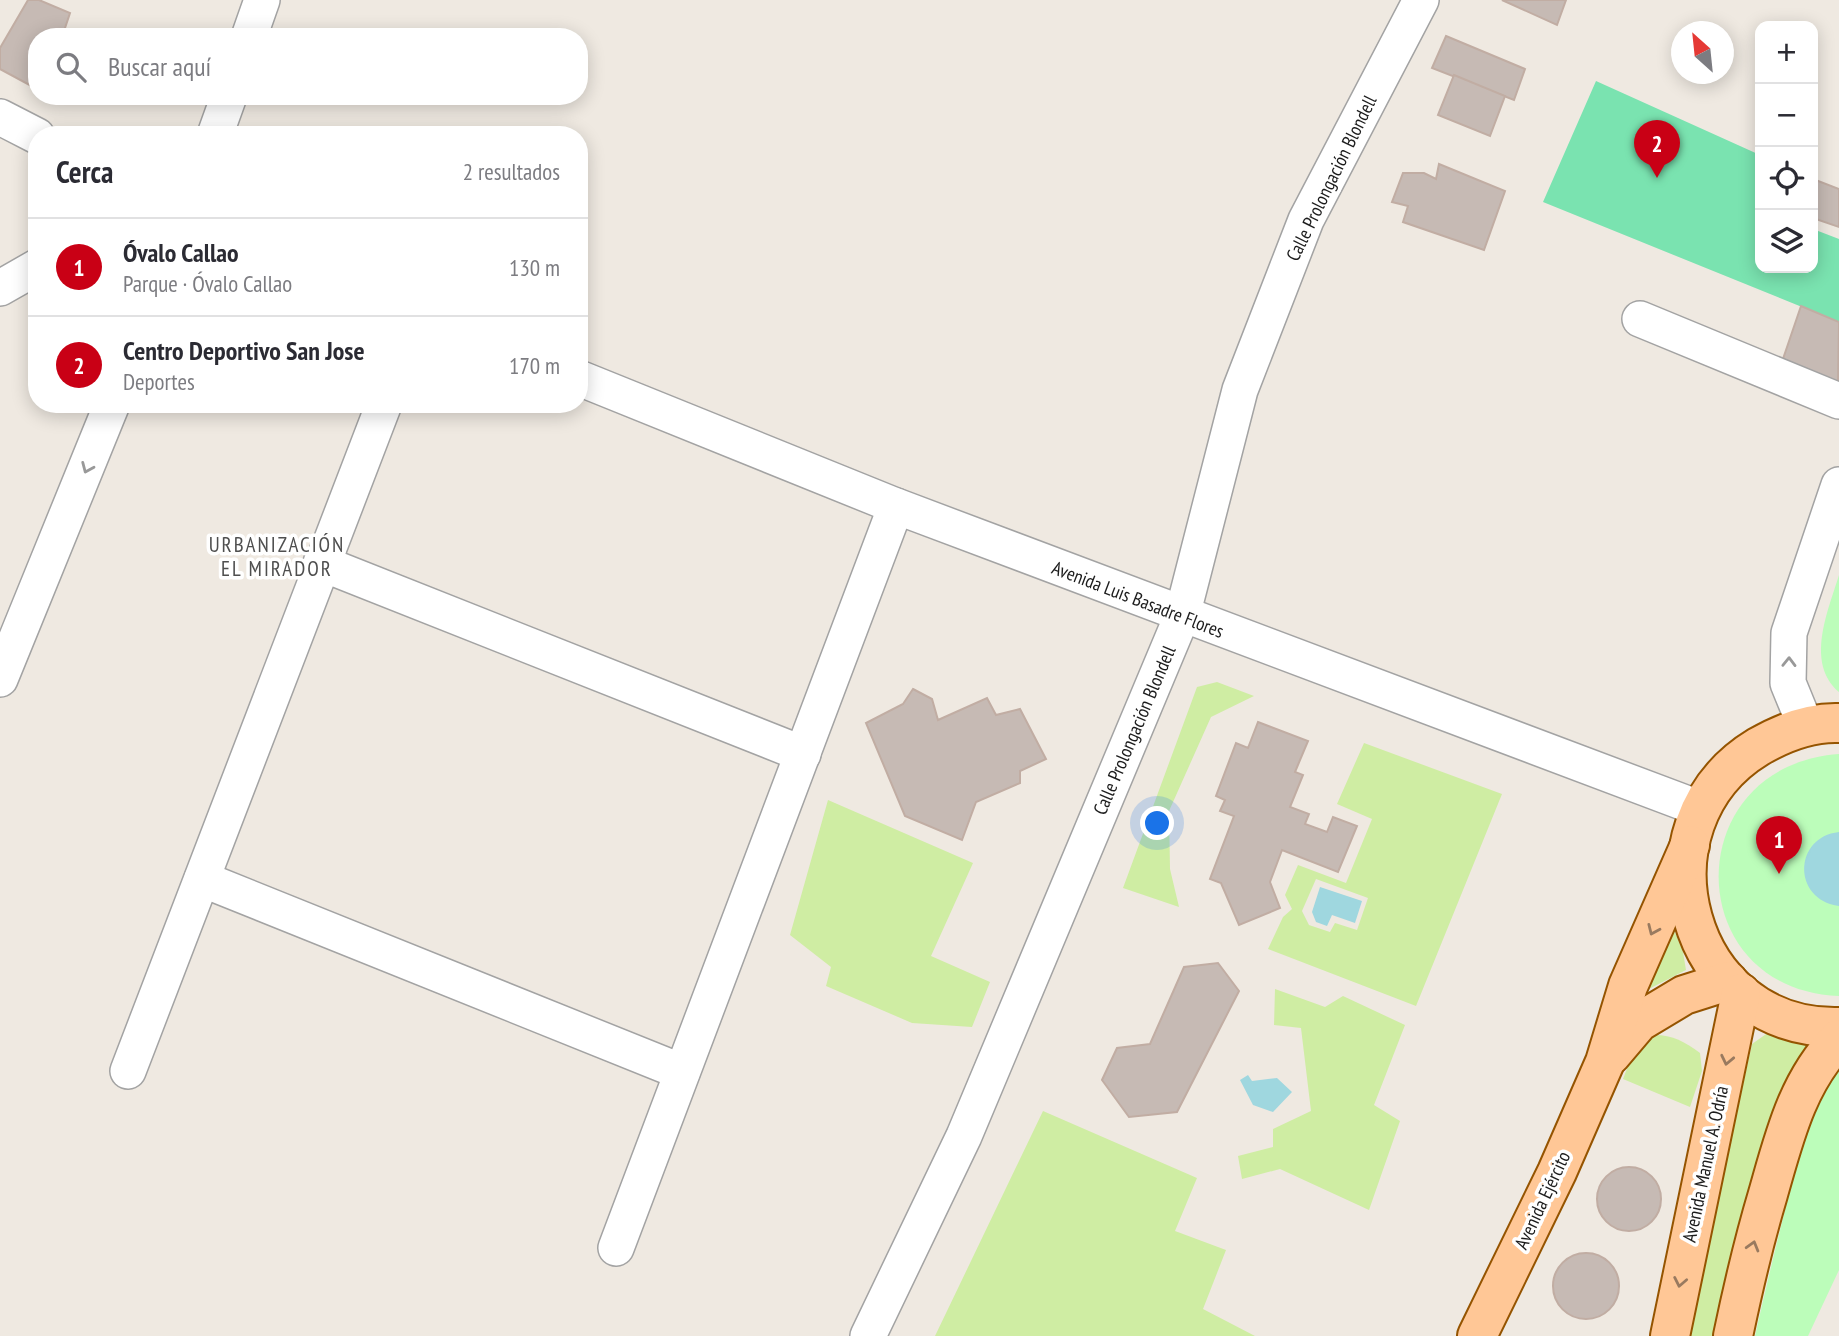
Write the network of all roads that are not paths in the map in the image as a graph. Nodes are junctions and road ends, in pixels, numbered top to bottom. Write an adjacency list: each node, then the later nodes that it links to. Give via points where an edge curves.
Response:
1 (262, 0): 3 (street)
2 (1421, 0): 18 (street, Calle Prolongación Blondell, via 1307,220 1262,332 1240,390)
3 (252, 28)
4 (226, 105): 6 (street)
5 (0, 117): 7 (street)
6 (218, 126)
7 (28, 131)
8 (28, 272): 9 (street)
9 (0, 288)
10 (1640, 319): 12 (street)
11 (588, 382): 16 (street, Avenida Luis Basadre Flores)
12 (1839, 401)
13 (108, 413): 19 (street, one-way to 19)
14 (380, 413): 17 (street)
15 (1839, 485): 20 (street, one-way to 15, via 1788,683 1789,634)
16 (896, 506): 18 (street, Avenida Luis Basadre Flores); 21 (street)
17 (321, 564): 21 (street); 24 (street)
18 (1182, 616): 22 (street, Avenida Luis Basadre Flores); 32 (street, Calle Prolongación Blondell, via 964,1136)
19 (0, 679)
20 (1823, 725): 22 (main road, via 1773,738 1744,756 1719,780)
21 (803, 754): 30 (street)
22 (1701, 810): 23 (main road)
23 (1690, 845): 25 (main road, via 1687,891 1693,924 1714,964); 28 (main road, Avenida Ejército, one-way to 28, via 1628,986)
24 (202, 879): 29 (street); 30 (street)
25 (1734, 987): 26 (main road, via 1784,1018); 28 (main road, Avenida Ejército, via 1684,995 1639,1022); 34 (main road, Avenida Manuel A. Odría, one-way to 34)
26 (1839, 1027)
27 (1839, 1039): 35 (main road, one-way to 27, via 1746,1270 1788,1121 1807,1079)
28 (1605, 1062): 33 (main road, Avenida Ejército)
29 (128, 1071)
30 (682, 1072): 31 (street)
31 (616, 1248)
32 (868, 1336)
33 (1477, 1336)
34 (1670, 1336)
35 (1733, 1336)

